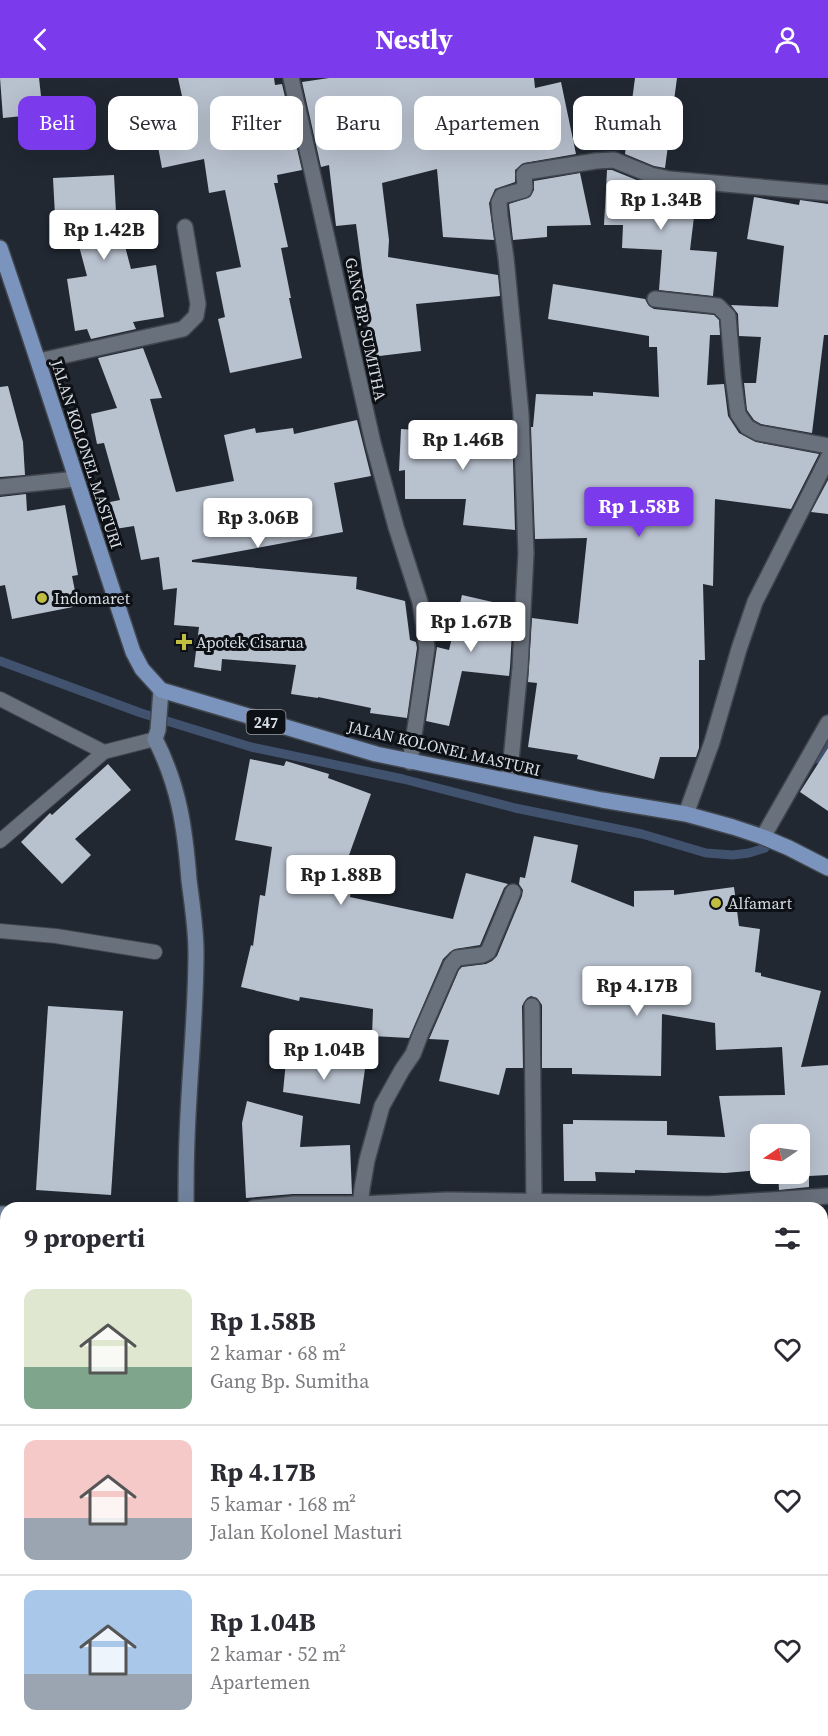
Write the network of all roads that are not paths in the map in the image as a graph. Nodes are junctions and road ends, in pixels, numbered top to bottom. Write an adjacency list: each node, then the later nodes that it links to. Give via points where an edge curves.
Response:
1 (291, 78): 16 (street, GANG BP. SUMITHA, via 373,443 420,602 428,648)
2 (828, 193): 17 (street, via 669,179 614,160 596,160 525,172 524,190 502,196 500,216 521,414 526,553 520,668)
3 (185, 227): 6 (street, via 198,304 196,316 183,329)
4 (0, 248): 6 (main road, JALAN KOLONEL MASTURI)
5 (655, 299): 7 (street, via 718,306 728,316 738,414 747,428)
6 (39, 361): 9 (main road, JALAN KOLONEL MASTURI)
7 (828, 446)
8 (828, 458): 18 (street, via 755,602)
9 (76, 479): 10 (street); 11 (main road, JALAN KOLONEL MASTURI, via 133,652)
10 (0, 487)
11 (160, 695): 14 (street); 16 (main road, JALAN KOLONEL MASTURI / 247)
12 (0, 699): 15 (lane)
13 (828, 723): 19 (street)
14 (157, 734): 15 (lane); 27 (street, via 178,799 196,950)
15 (104, 752): 20 (lane)
16 (410, 762): 17 (main road, JALAN KOLONEL MASTURI / 247)
17 (508, 781): 18 (main road, JALAN KOLONEL MASTURI / 247)
18 (686, 814): 19 (main road, JALAN KOLONEL MASTURI / 247)
19 (763, 837): 21 (main road, JALAN KOLONEL MASTURI / 247)
20 (0, 841)
21 (828, 868)
22 (513, 892): 28 (street, via 488,952 457,958 451,965 413,1054 382,1106)
23 (0, 932): 24 (lane, via 56,936)
24 (155, 952)
25 (532, 1006): 30 (street)
26 (828, 1196): 31 (street)
27 (186, 1202)
28 (360, 1202)
29 (419, 1202): 30 (street)
30 (534, 1202)
31 (738, 1202)

